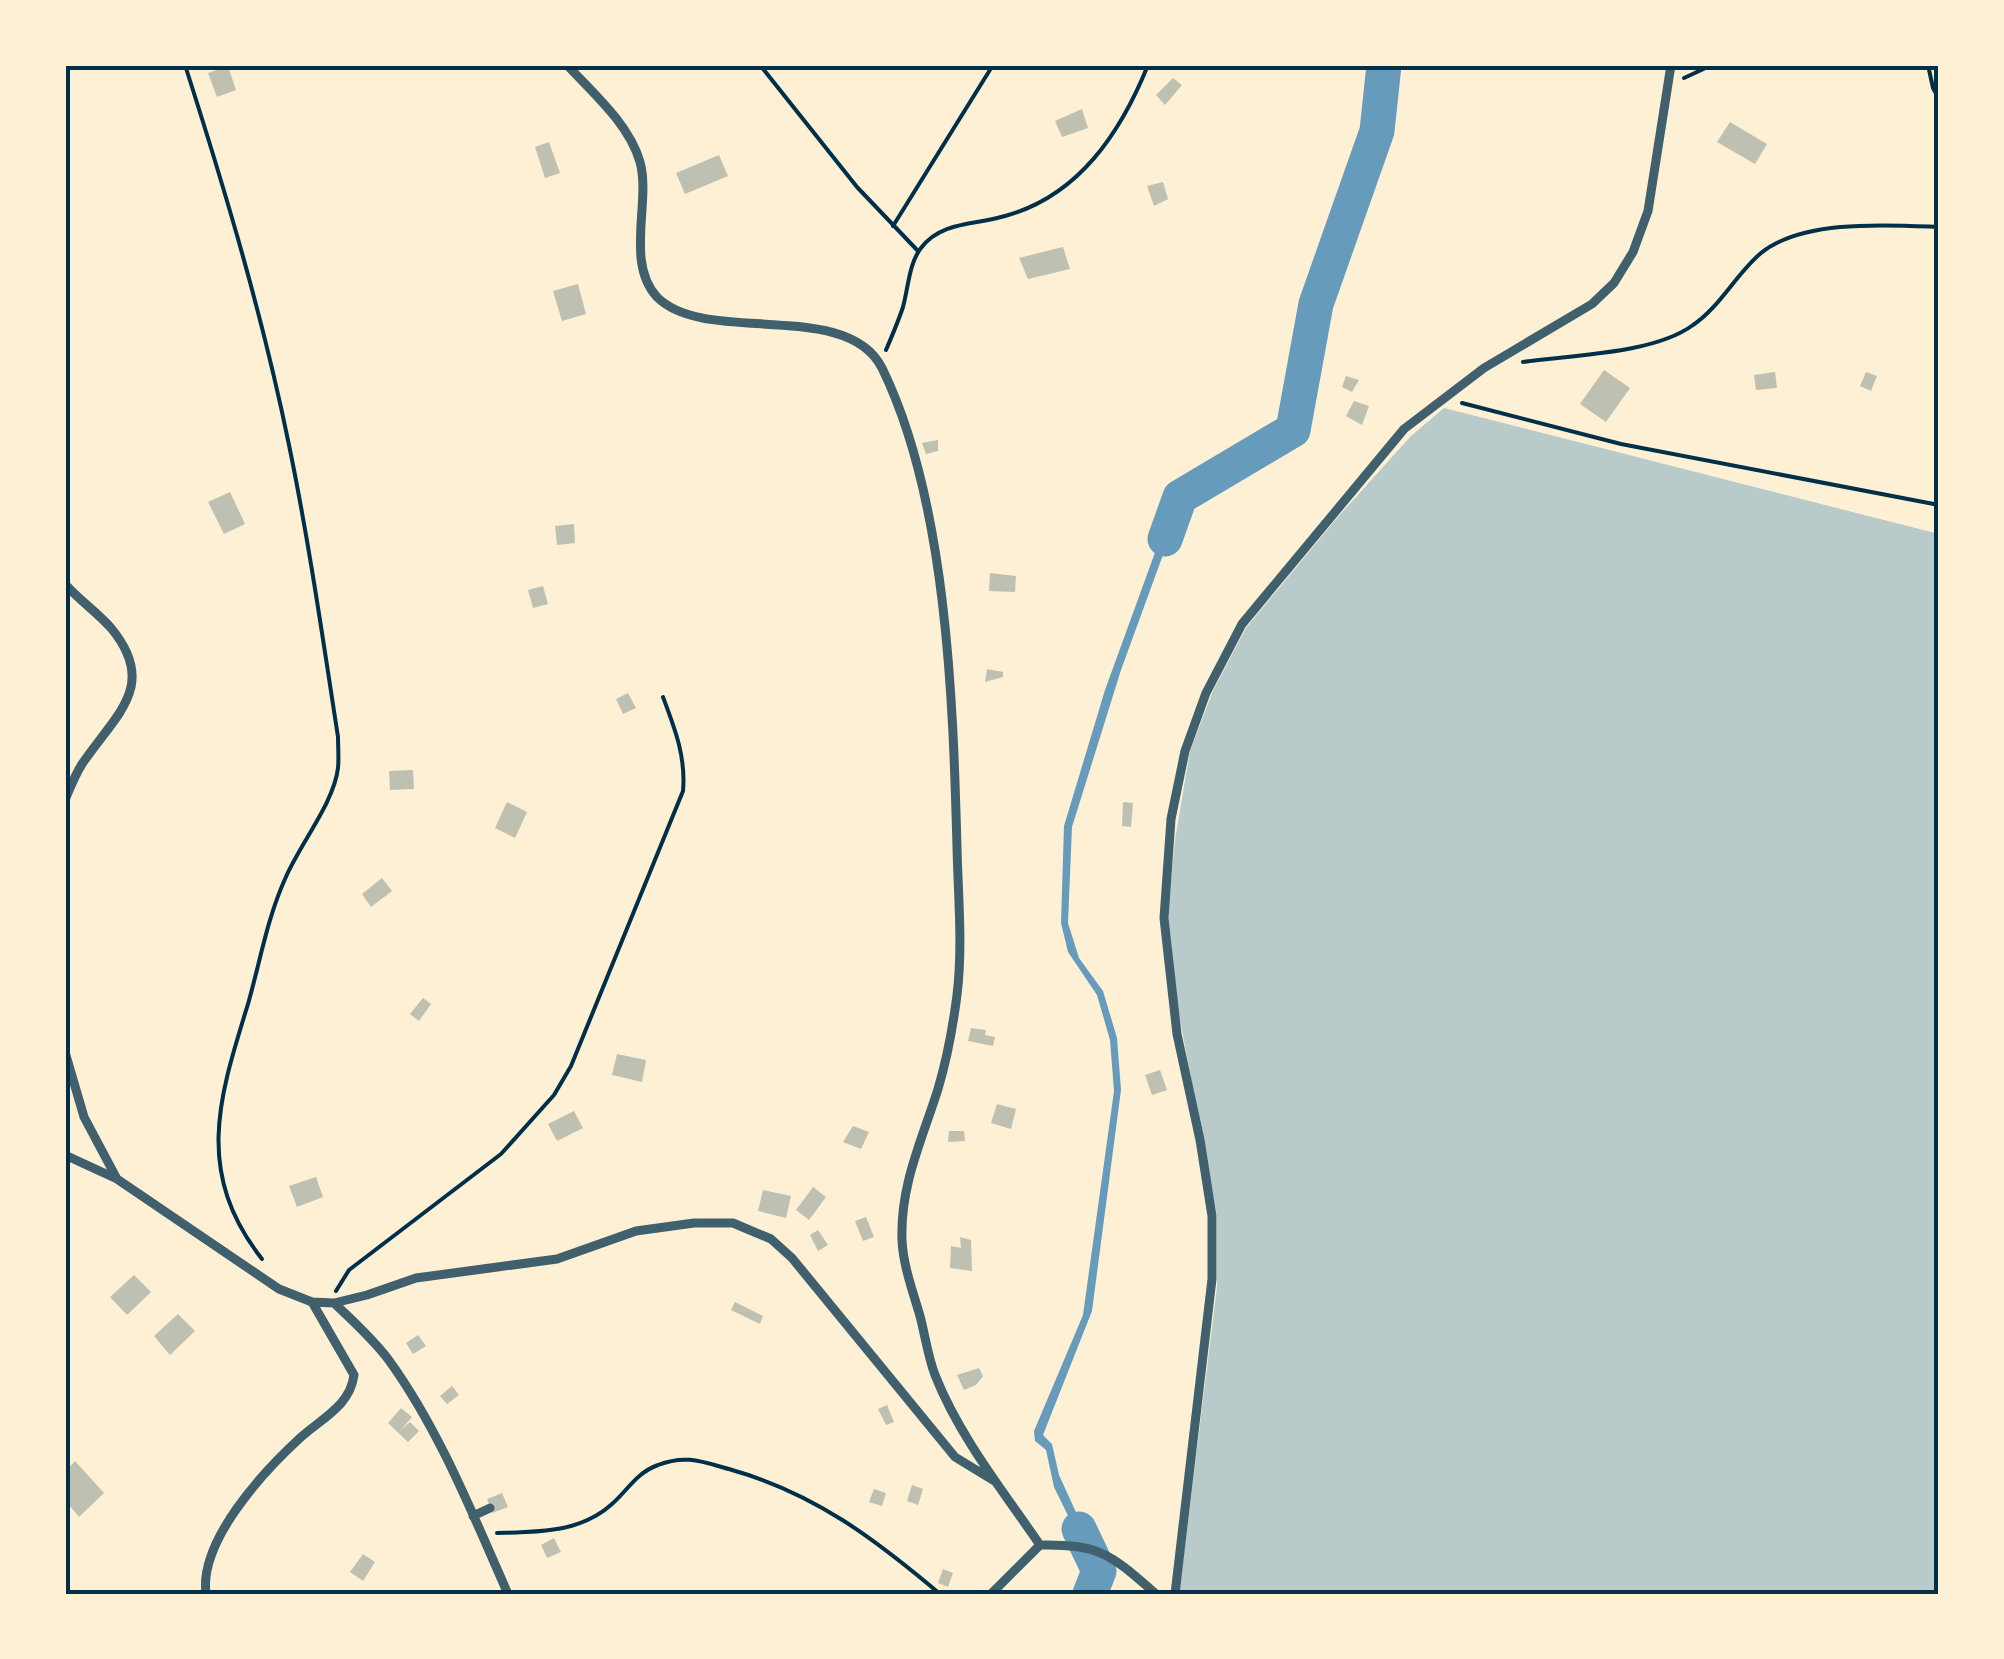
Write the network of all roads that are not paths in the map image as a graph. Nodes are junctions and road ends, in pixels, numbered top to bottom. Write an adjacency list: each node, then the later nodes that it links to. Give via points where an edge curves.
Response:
1 (567, 65): 10 (street, via 619,122 640,159 643,267 656,296 704,318 845,336 864,346 880,364 914,459 946,632 958,991 939,1086 906,1180 902,1242 934,1373)
2 (1671, 65): 18 (street, via 1648,211 1614,283 1404,430 1242,624 1184,751 1164,918 1177,1034 1212,1216 1212,1279)
3 (65, 584): 4 (street, via 132,659 133,686)
4 (65, 800)
5 (65, 1052): 7 (street, via 84,1117)
6 (65, 1155): 7 (street)
7 (117, 1178): 8 (street, via 279,1289)
8 (312, 1302): 9 (street); 14 (street, via 354,1374 350,1394 298,1440 234,1513 211,1552)
9 (334, 1303): 10 (street, via 416,1278 557,1259 636,1230 733,1223 771,1238 792,1258 954,1457); 12 (street, via 398,1374)
10 (998, 1484): 13 (street)
11 (490, 1508): 12 (street)
12 (476, 1521): 15 (street)
13 (1040, 1545): 16 (street); 17 (street, via 1095,1548)
14 (206, 1594)
15 (508, 1594)
16 (991, 1594)
17 (1156, 1594)
18 (1175, 1594)

